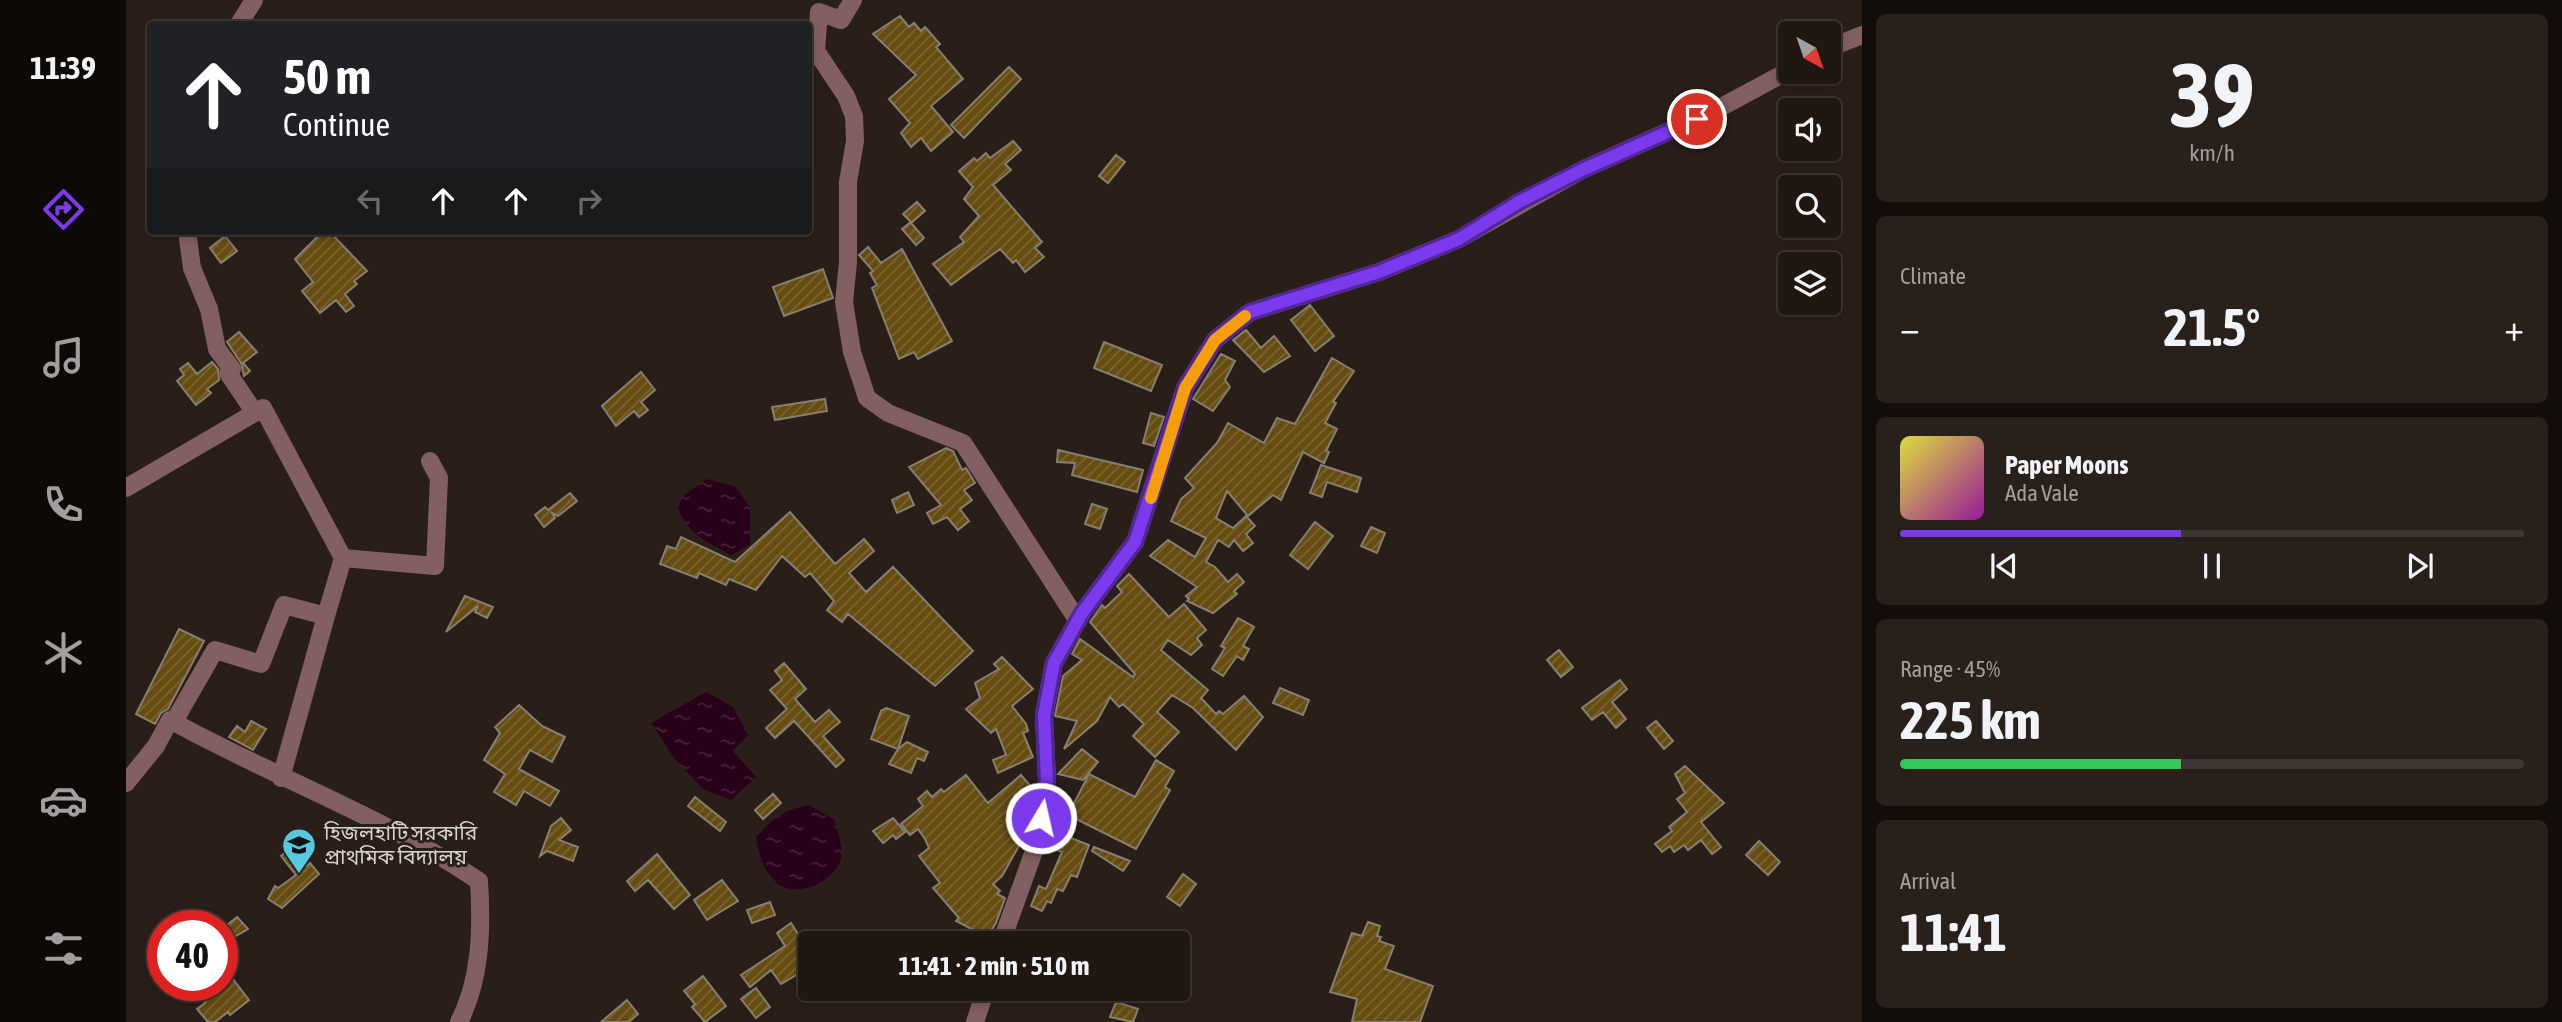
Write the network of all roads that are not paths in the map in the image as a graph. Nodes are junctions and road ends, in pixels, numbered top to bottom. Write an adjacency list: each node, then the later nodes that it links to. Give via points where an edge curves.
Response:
1 (254, 0): 3 (street)
2 (853, 0): 13 (street, via 841,20 820,12 816,51 846,96 853,116 844,302 852,352 867,398 888,413 963,443)
3 (241, 21)
4 (1862, 35): 5 (street)
5 (1841, 43)
6 (1778, 77): 13 (street, via 1519,202 1459,239 1379,272 1250,312 1215,340 1185,388 1135,542)
7 (188, 235): 8 (street, via 192,268 209,309 217,349)
8 (255, 413): 10 (street); 11 (street, via 263,408)
9 (430, 461): 11 (street, via 439,478 435,566)
10 (126, 488)
11 (343, 558): 12 (street)
12 (326, 615): 14 (street, via 284,606 261,664 215,650 176,718); 15 (street)
13 (1077, 621): 17 (street, via 1054,663 1044,715 1047,780 1039,837)
14 (170, 720): 15 (street); 16 (street)
15 (281, 778): 19 (street, via 434,850 479,881 482,927 471,998)
16 (126, 783)
17 (1005, 931)
18 (982, 1001): 20 (street)
19 (458, 1022)
20 (975, 1022)

